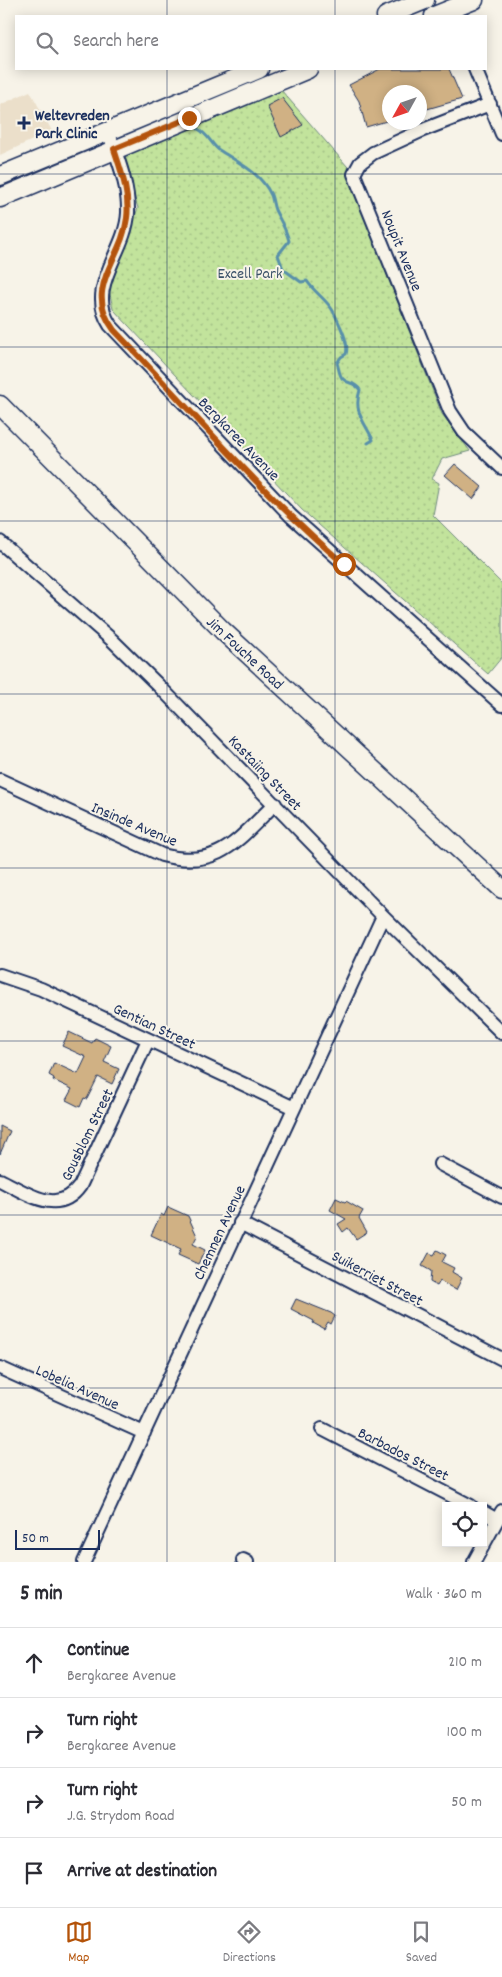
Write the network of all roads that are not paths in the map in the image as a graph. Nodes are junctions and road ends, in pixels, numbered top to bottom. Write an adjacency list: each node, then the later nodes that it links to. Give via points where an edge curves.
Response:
1 (426, 0): 4 (street)
2 (474, 0): 3 (street)
3 (446, 10)
4 (388, 15)
5 (257, 70): 9 (street)
6 (306, 70): 11 (street)
7 (475, 70): 8 (street)
8 (490, 104): 10 (street); 15 (street, Noupit Avenue, via 373,153 363,159 354,174 450,411 464,432)
9 (108, 131): 11 (street, Bergkaree Avenue); 12 (street)
10 (502, 134)
11 (114, 149): 13 (street); 17 (street, Bergkaree Avenue, via 128,206 124,235 101,291 101,306 110,325 291,516)
12 (0, 176)
13 (0, 198)
14 (0, 405): 20 (street, Jim Fouche Road, via 223,631)
15 (502, 468)
16 (0, 542): 19 (street, Kastaiing Street, via 124,652)
17 (502, 705)
18 (0, 780): 19 (street, Insinde Avenue, via 162,855 179,859 198,860 222,851)
19 (275, 804): 21 (street, Kastaiing Street)
20 (502, 889)
21 (383, 916): 23 (street, Kastaiing Street); 25 (street, Chemnen Avenue)
22 (0, 975): 24 (street, Gentian Street, via 41,989)
23 (502, 1033)
24 (148, 1040): 25 (street, Gentian Street); 27 (street, Gousblom Street, via 74,1195 61,1202 51,1202)
25 (294, 1108): 29 (street, Chemnen Avenue)
26 (440, 1164): 28 (street)
27 (0, 1180)
28 (502, 1197)
29 (240, 1223): 30 (street, Suikerriet Street); 33 (street, Chemnen Avenue)
30 (502, 1359)
31 (0, 1368): 33 (street, Lobelia Avenue)
32 (322, 1429): 34 (street, Barbados Street)
33 (144, 1433): 37 (street, Chemnen Avenue)
34 (463, 1502)
35 (487, 1513): 36 (street)
36 (500, 1515): 38 (street)
37 (84, 1562)
38 (474, 1562)

